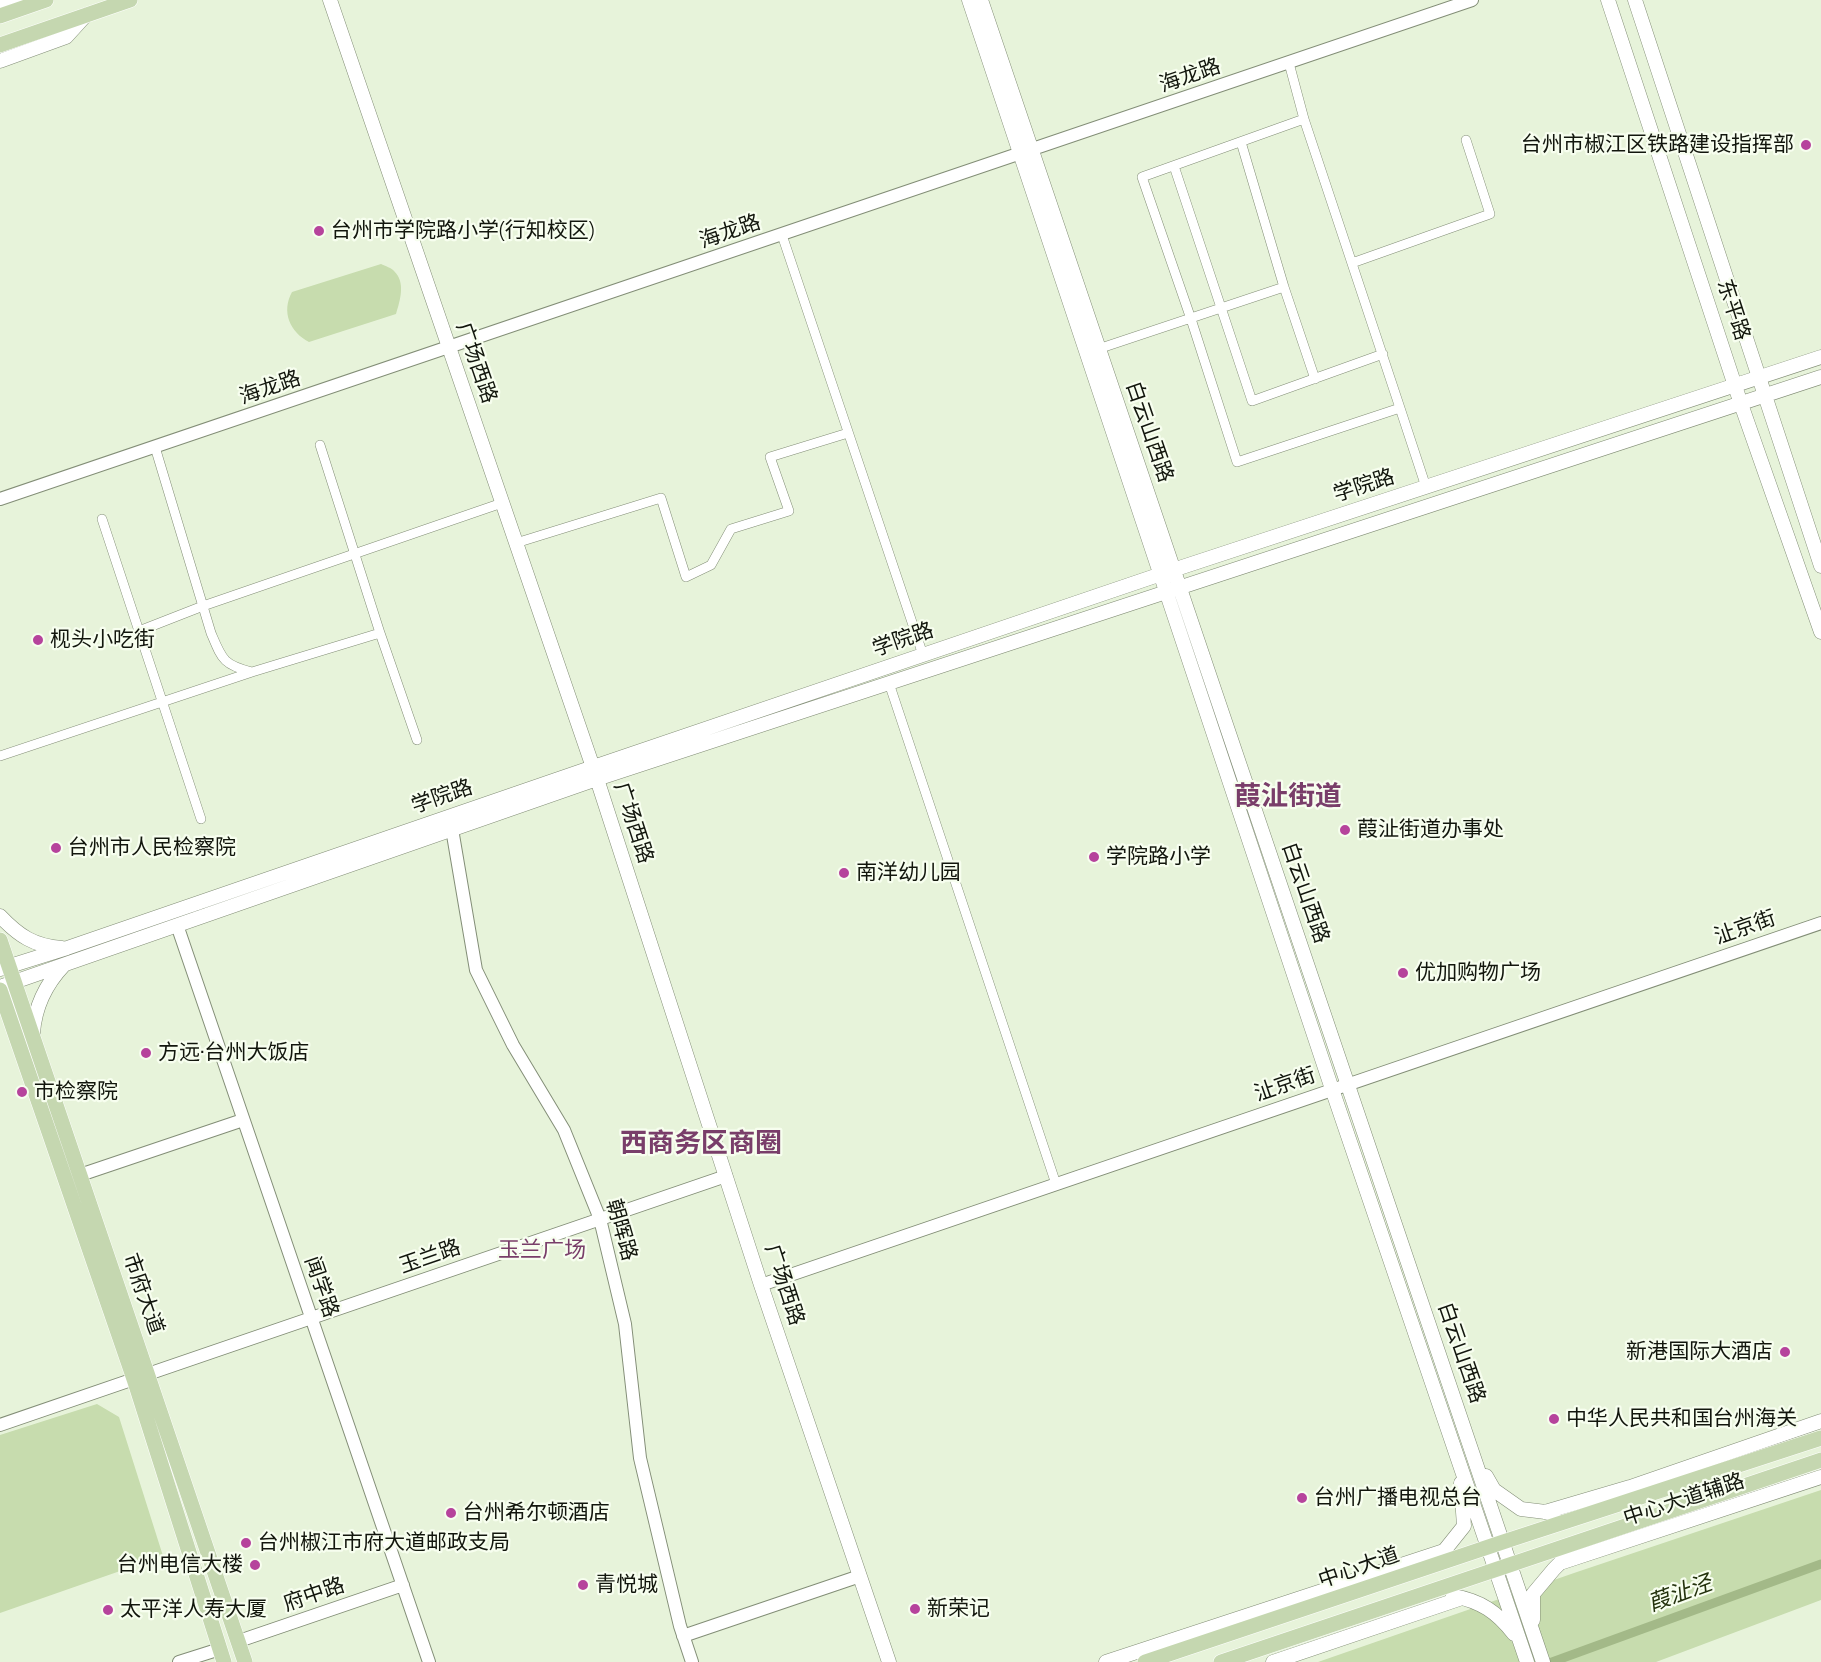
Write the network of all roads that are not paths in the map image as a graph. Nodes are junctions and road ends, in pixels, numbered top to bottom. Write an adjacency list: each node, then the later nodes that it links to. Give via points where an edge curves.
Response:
1 (17, 0): 10 (main road)
2 (46, 0): 12 (main road)
3 (130, 0): 11 (main road)
4 (330, 0): 26 (main road, 广场西路)
5 (969, 0): 19 (main road, 白云山西路)
6 (981, 0): 19 (main road, 白云山西路)
7 (1472, 0): 15 (street, 海龙路)
8 (1608, 0): 33 (main road, 东平路)
9 (1635, 0): 31 (main road, 东平路)
10 (0, 6)
11 (86, 15): 13 (main road); 14 (main road, via 66,37)
12 (0, 16)
13 (0, 45)
14 (0, 61)
15 (1289, 63): 16 (street); 19 (street, 海龙路)
16 (1304, 119): 18 (street); 22 (street)
17 (1466, 140): 22 (street, via 1490,214)
18 (1241, 142): 20 (street); 23 (street)
19 (1026, 152): 21 (street, 海龙路); 27 (main road, 白云山西路); 47 (main road, 白云山西路)
20 (1174, 166): 24 (street); 25 (street, via 1142,177)
21 (782, 235): 26 (street, 海龙路); 37 (street)
22 (1352, 263): 28 (street)
23 (1284, 287): 24 (street); 32 (street)
24 (1223, 308): 25 (street); 32 (street, via 1252,401)
25 (1191, 319): 27 (street); 36 (street, via 1237,462)
26 (449, 348): 39 (street, 海龙路); 42 (main road, 广场西路)
27 (1098, 350): 47 (main road, 白云山西路)
28 (1383, 354): 32 (street); 36 (street)
29 (1821, 357): 31 (main road, 学院路)
30 (1821, 377): 34 (main road, 学院路)
31 (1758, 378): 33 (main road, 学院路); 34 (main road, 东平路)
32 (1315, 379)
33 (1736, 386): 35 (main road, 东平路); 40 (main road, 学院路)
34 (1764, 396): 35 (main road, 学院路); 46 (main road, 东平路)
35 (1741, 404): 48 (main road, 学院路); 52 (main road, 东平路)
36 (1400, 408): 40 (street)
37 (849, 433): 44 (street, via 770,458 789,511 731,529 711,566 686,577 661,498); 53 (street)
38 (320, 445): 45 (street)
39 (155, 447): 41 (street, 海龙路); 49 (street)
40 (1426, 487): 47 (main road, 学院路)
41 (0, 500)
42 (502, 502): 44 (main road, 广场西路); 45 (street)
43 (102, 519): 50 (street)
44 (516, 543): 59 (main road, 广场西路)
45 (356, 553): 49 (street); 51 (street)
46 (1821, 566)
47 (1167, 572): 48 (main road, 白云山西路); 53 (main road, 学院路)
48 (1173, 590): 55 (main road, 学院路); 73 (main road, 白云山西路); 74 (main road, 白云山西路)
49 (203, 606): 50 (street); 54 (street, via 222,658 235,668)
50 (139, 631): 56 (street)
51 (380, 633): 54 (street); 57 (street)
52 (1821, 633)
53 (923, 655): 59 (main road, 学院路)
54 (252, 672): 56 (street)
55 (889, 683): 59 (main road, 学院路); 78 (street)
56 (163, 702): 58 (street); 60 (street)
57 (417, 740)
58 (0, 756)
59 (595, 773): 61 (main road, 学院路); 66 (main road, 学院路); 77 (main road, 广场西路)
60 (201, 819)
61 (452, 829): 64 (main road, 学院路); 79 (street, 朝晖路, via 476,970 513,1045 564,1130)
62 (0, 916): 66 (main road, via 24,938)
63 (1821, 923): 73 (street, 沚京街)
64 (177, 925): 67 (main road, 学院路); 75 (street, 闻学路)
65 (0, 940): 68 (main road, 市府大道)
66 (67, 948): 68 (main road, 学院路)
67 (66, 964): 69 (main road, 学院路); 72 (main road, via 44,991 34,1017)
68 (4, 968): 69 (main road, 市府大道)
69 (5, 987): 71 (main road, 市府大道); 72 (main road, 市府大道)
70 (0, 1020): 71 (main road)
71 (14, 1030): 82 (main road, 市府大道)
72 (33, 1038): 76 (main road, 市府大道)
73 (1348, 1084): 74 (street, 沚京街); 87 (main road, 白云山西路)
74 (1332, 1089): 78 (street, 沚京街); 86 (main road, 白云山西路)
75 (243, 1120): 76 (street); 81 (street, 闻学路)
76 (80, 1175): 82 (main road, 市府大道)
77 (726, 1176): 79 (street, 玉兰路); 80 (main road, 广场西路)
78 (1056, 1184): 80 (street, 沚京街)
79 (600, 1219): 81 (street, 玉兰路); 103 (street, 朝晖路, via 625,1324 640,1458)
80 (761, 1285): 98 (main road, 广场西路)
81 (311, 1318): 82 (street, 玉兰路); 99 (street, 闻学路)
82 (141, 1377): 84 (street, 玉兰路); 104 (main road, 市府大道); 106 (main road, 市府大道)
83 (1821, 1421): 90 (main road, 中心大道辅路)
84 (0, 1425)
85 (1821, 1438): 91 (main road, 中心大道)
86 (1457, 1454): 93 (main road, 白云山西路); 94 (main road, 白云山西路, via 1464,1526)
87 (1474, 1456): 90 (main road, 中心大道, via 1494,1490 1521,1509); 93 (main road, 白云山西路)
88 (1821, 1460): 92 (main road)
89 (1821, 1477): 95 (main road, 中心大道辅路)
90 (1545, 1512): 91 (main road, 中心大道)
91 (1586, 1515): 93 (main road, 中心大道)
92 (1585, 1540): 95 (main road); 96 (main road)
93 (1496, 1544): 96 (main road, 白云山西路); 97 (main road, 中心大道)
94 (1444, 1551): 97 (main road, 白云山西路); 112 (main road)
95 (1560, 1563): 102 (main road, via 1533,1594)
96 (1503, 1567): 100 (main road); 102 (main road, 白云山西路); 105 (main road, 白云山西路)
97 (1415, 1571): 113 (main road, 中心大道)
98 (860, 1576): 103 (street); 111 (main road, 广场西路)
99 (403, 1585): 104 (street, 府中路); 109 (street, 闻学路)
100 (1428, 1593): 101 (main road); 114 (main road)
101 (1462, 1598): 105 (main road, via 1485,1605 1505,1623); 115 (main road)
102 (1533, 1634): 116 (main road, 白云山西路)
103 (683, 1636): 110 (street, 朝晖路)
104 (238, 1641): 108 (main road, 市府大道)
105 (1524, 1652)
106 (222, 1655): 107 (street)
107 (179, 1662)
108 (245, 1662)
109 (429, 1662)
110 (692, 1662)
111 (889, 1662)
112 (1106, 1662)
113 (1145, 1662)
114 (1221, 1662)
115 (1273, 1662)
116 (1543, 1662)

